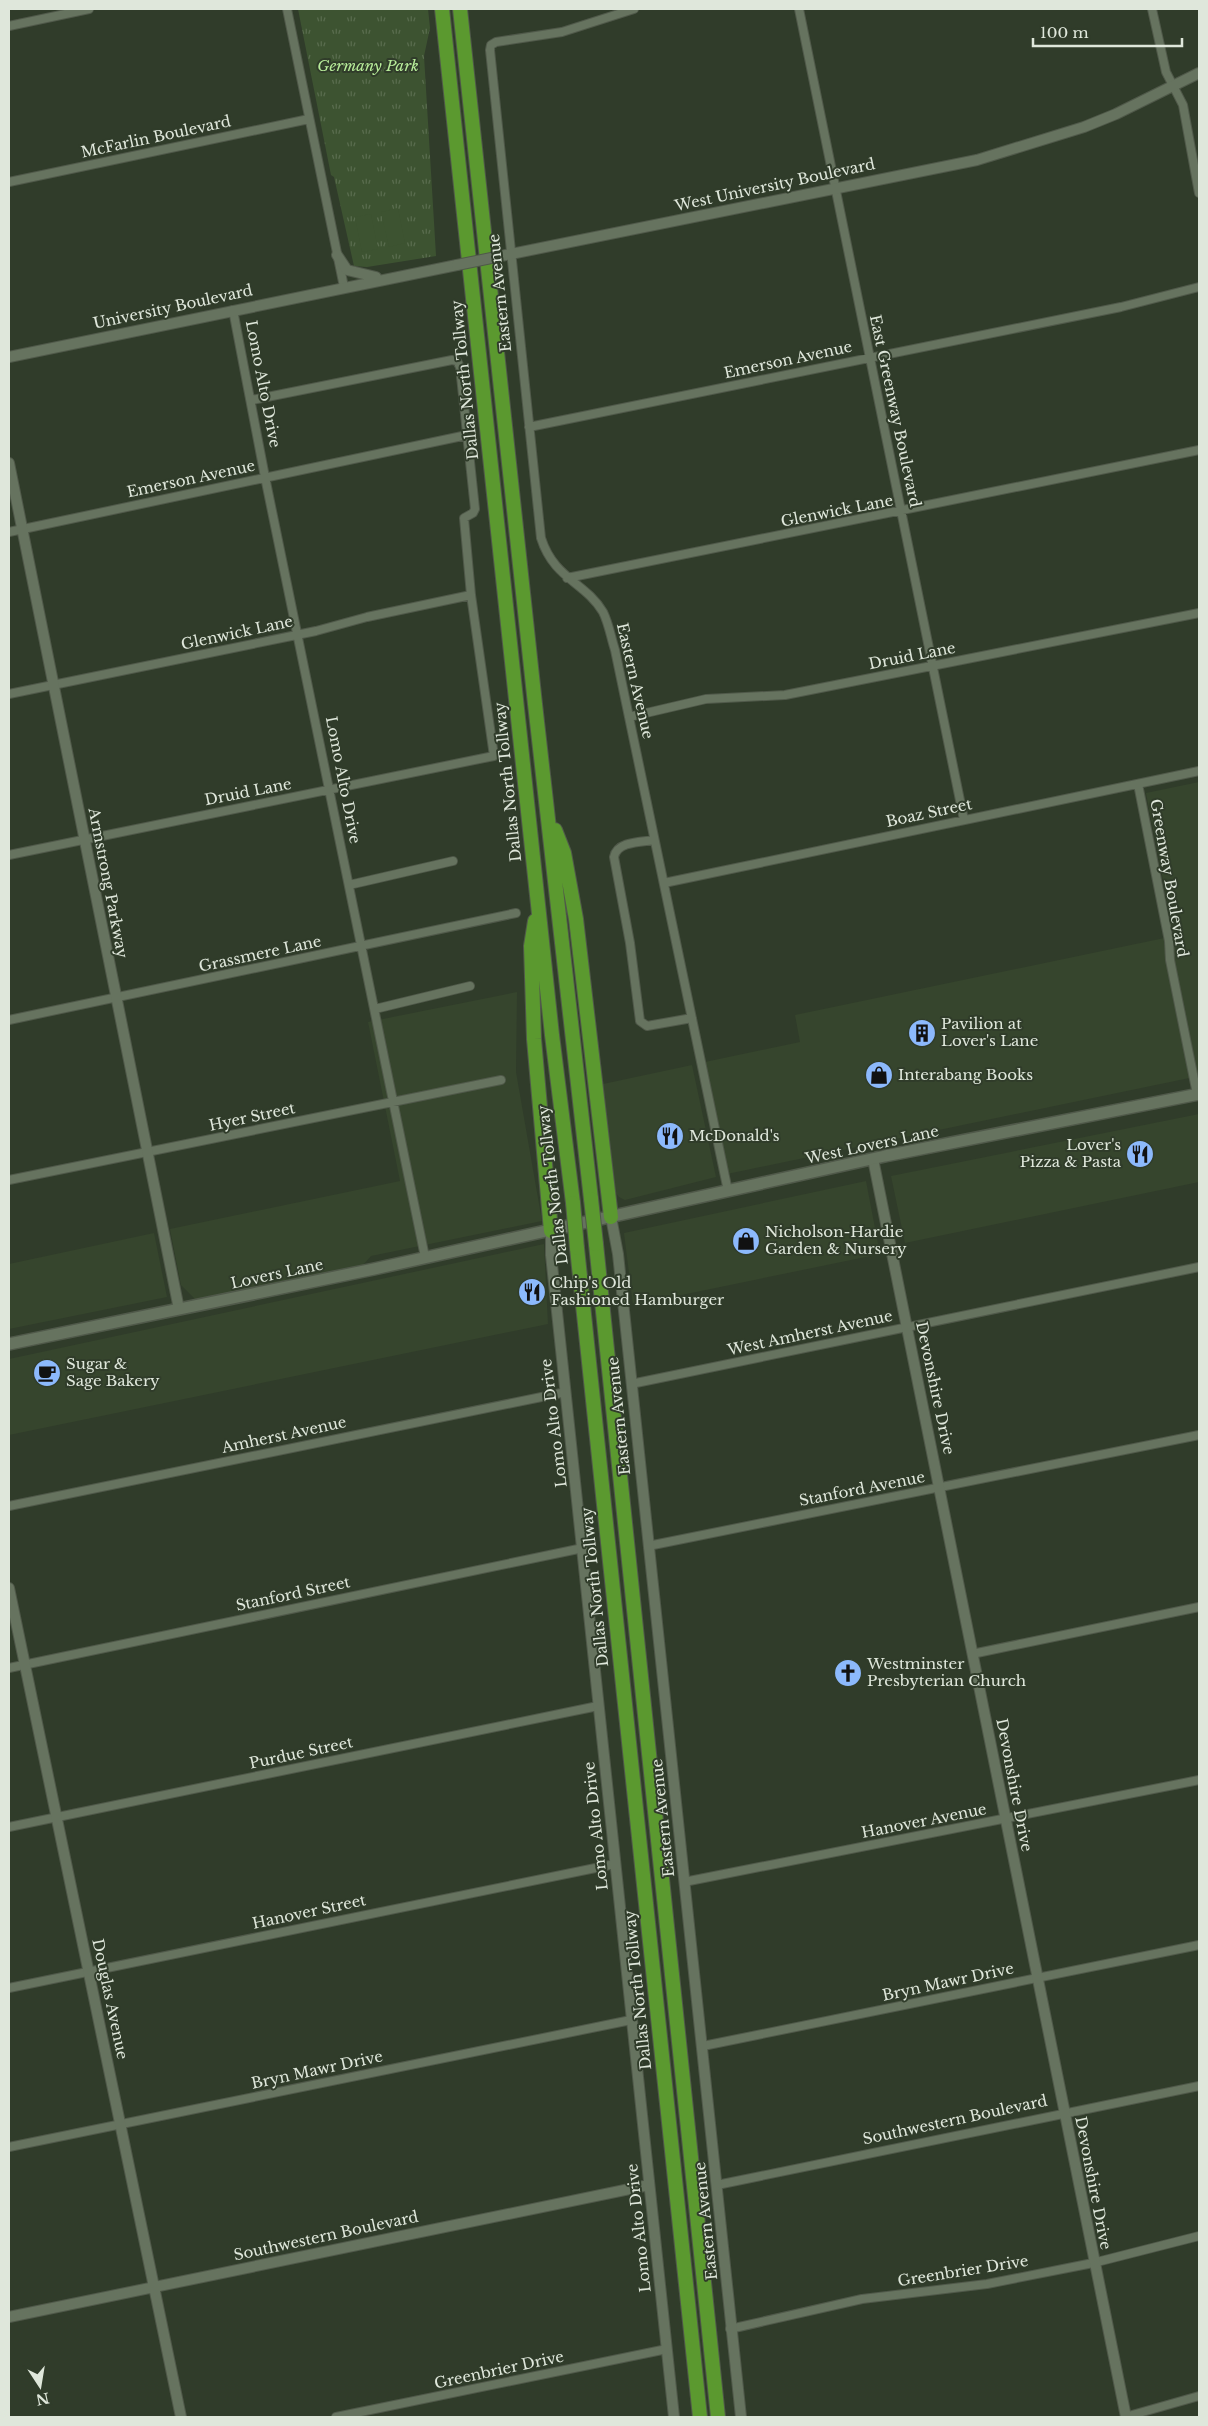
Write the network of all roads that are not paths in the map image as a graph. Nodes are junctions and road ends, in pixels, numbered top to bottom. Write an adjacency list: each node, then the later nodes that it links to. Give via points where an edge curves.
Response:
1 (89, 9): 8 (street)
2 (287, 9): 11 (street)
3 (442, 9): 51 (highway, Dallas North Tollway)
4 (460, 9): 43 (highway)
5 (634, 9): 16 (street, Eastern Avenue, via 562,32 492,45)
6 (799, 9): 13 (street, East Greenway Boulevard)
7 (1152, 9): 10 (street, via 1166,72)
8 (9, 26)
9 (1199, 73): 10 (street, West University Boulevard)
10 (1173, 87): 13 (street, West University Boulevard, via 1084,127 1017,149); 14 (street, via 1182,106)
11 (309, 119): 12 (street, McFarlin Boulevard); 15 (street)
12 (9, 182)
13 (835, 188): 16 (street, West University Boulevard); 22 (street, East Greenway Boulevard)
14 (1199, 193)
15 (337, 255): 17 (street, via 347,270 355,274); 18 (street)
16 (506, 255): 17 (street, West University Boulevard, bridge); 24 (street, Eastern Avenue)
17 (387, 278): 18 (street, West University Boulevard)
18 (344, 287): 20 (street, University Boulevard)
19 (1199, 288): 22 (street, Emerson Avenue)
20 (234, 310): 21 (street, University Boulevard); 23 (street, Lomo Alto Drive)
21 (9, 357)
22 (870, 358): 24 (street, Emerson Avenue); 29 (street, East Greenway Boulevard)
23 (252, 400): 25 (street, via 452,360 460,366); 28 (street, Lomo Alto Drive)
24 (529, 427): 32 (street, Eastern Avenue, via 541,538 552,563)
25 (467, 435): 28 (street, Emerson Avenue); 33 (street, via 475,509 464,518)
26 (1199, 450): 29 (street, Glenwick Lane)
27 (9, 463): 30 (street, Armstrong Parkway)
28 (265, 477): 30 (street, Emerson Avenue); 35 (street, Lomo Alto Drive)
29 (902, 512): 32 (street, Glenwick Lane); 36 (street, East Greenway Boulevard)
30 (21, 530): 31 (street, Emerson Avenue); 37 (street, Armstrong Parkway)
31 (9, 532)
32 (568, 578): 39 (street, Eastern Avenue, via 603,613 615,650)
33 (471, 595): 35 (street, Glenwick Lane); 42 (street, Druid Lane, via 494,756)
34 (1199, 613): 36 (street, Druid Lane)
35 (298, 635): 37 (street, Glenwick Lane); 42 (street, Lomo Alto Drive)
36 (933, 666): 39 (street, Druid Lane, via 785,694 706,699); 44 (street, East Greenway Boulevard)
37 (52, 685): 38 (street, Glenwick Lane); 45 (street, Armstrong Parkway)
38 (9, 694)
39 (629, 717): 46 (street, Eastern Avenue)
40 (1199, 771): 41 (street, Boaz Street)
41 (1138, 784): 44 (street, Boaz Street); 60 (street, Greenway Boulevard)
42 (329, 790): 45 (street, Druid Lane); 50 (street, Lomo Alto Drive)
43 (547, 810): 66 (highway, via 564,853 576,919); 115 (highway, bridge, via 596,1244)
44 (964, 820): 49 (street, Boaz Street)
45 (84, 839): 47 (street, Druid Lane); 55 (street, Armstrong Parkway)
46 (654, 840): 49 (street, Eastern Avenue); 57 (street, via 624,845 617,849 614,857 640,1022 646,1026)
47 (9, 855)
48 (453, 861): 50 (street)
49 (664, 883): 57 (street, Eastern Avenue)
50 (349, 886): 53 (street, Lomo Alto Drive)
51 (538, 901): 67 (highway, via 531,946 534,1039); 114 (highway, Dallas North Tollway, bridge, via 573,1203)
52 (516, 913): 53 (street, Grassmere Lane)
53 (361, 946): 55 (street, Grassmere Lane); 56 (street, Lomo Alto Drive)
54 (470, 986): 56 (street)
55 (116, 998): 58 (street, Grassmere Lane); 62 (street, Armstrong Parkway)
56 (375, 1009): 61 (street, Lomo Alto Drive)
57 (692, 1018): 65 (street, Eastern Avenue)
58 (9, 1020)
59 (501, 1080): 61 (street, Hyer Street)
60 (1198, 1094): 63 (main road, West Lovers Lane)
61 (394, 1101): 62 (street, Hyer Street); 68 (street, Lomo Alto Drive)
62 (148, 1153): 64 (street, Hyer Street); 70 (street, Armstrong Parkway)
63 (873, 1159): 65 (main road, West Lovers Lane); 71 (street, Devonshire Drive)
64 (9, 1180)
65 (728, 1191): 66 (main road, West Lovers Lane)
66 (611, 1217): 67 (main road, West Lovers Lane); 73 (street, Eastern Avenue, via 618,1254)
67 (552, 1231): 68 (main road, Lovers Lane); 74 (street, Lomo Alto Drive, via 551,1255)
68 (425, 1257): 70 (main road, Lovers Lane)
69 (1199, 1268): 71 (street, West Amherst Avenue)
70 (179, 1310): 72 (main road, Lovers Lane)
71 (907, 1326): 73 (street, West Amherst Avenue); 76 (street, Devonshire Drive)
72 (9, 1344)
73 (631, 1384): 78 (street, Eastern Avenue)
74 (566, 1392): 77 (street, Amherst Avenue); 79 (street, Lomo Alto Drive)
75 (1199, 1435): 76 (street, Stanford Avenue)
76 (940, 1487): 78 (street, Stanford Avenue); 82 (street, Devonshire Drive)
77 (9, 1506)
78 (648, 1546): 91 (street, Eastern Avenue)
79 (583, 1548): 83 (street, Stanford Street); 85 (street, Lomo Alto Drive)
80 (9, 1588): 83 (street, Douglas Avenue)
81 (1199, 1608): 82 (street)
82 (972, 1654): 88 (street, Devonshire Drive)
83 (24, 1665): 84 (street, Stanford Street); 87 (street, Douglas Avenue)
84 (9, 1668)
85 (598, 1706): 87 (street, Purdue Street); 90 (street, Lomo Alto Drive)
86 (1199, 1780): 88 (street, Hanover Avenue)
87 (56, 1817): 89 (street, Purdue Street); 93 (street, Douglas Avenue)
88 (1005, 1819): 91 (street, Hanover Avenue); 94 (street, Devonshire Drive)
89 (9, 1827)
90 (615, 1864): 93 (street, Hanover Street); 96 (street, Lomo Alto Drive)
91 (684, 1882): 97 (street, Eastern Avenue)
92 (1199, 1945): 94 (street, Bryn Mawr Drive)
93 (88, 1971): 95 (street, Hanover Street); 100 (street, Douglas Avenue)
94 (1038, 1978): 97 (street, Bryn Mawr Drive); 99 (street, Devonshire Drive)
95 (9, 1988)
96 (631, 2020): 100 (street, Bryn Mawr Drive); 103 (street, Lomo Alto Drive)
97 (703, 2046): 102 (street, Eastern Avenue)
98 (1199, 2086): 99 (street, Southwestern Boulevard)
99 (1064, 2113): 102 (street, Southwestern Boulevard); 105 (street, Devonshire Drive)
100 (120, 2124): 101 (street, Bryn Mawr Drive); 106 (street, Douglas Avenue)
101 (9, 2147)
102 (717, 2184): 108 (street, Eastern Avenue)
103 (650, 2185): 106 (street, Southwestern Boulevard); 109 (street, Lomo Alto Drive)
104 (1199, 2236): 105 (street, Greenbrier Drive)
105 (1093, 2263): 108 (street, Greenbrier Drive, via 987,2284 830,2305); 117 (street, Devonshire Drive)
106 (153, 2287): 107 (street, Southwestern Boulevard); 111 (street, Douglas Avenue)
107 (9, 2317)
108 (730, 2329): 116 (street, Eastern Avenue)
109 (667, 2349): 112 (street, Greenbrier Drive); 113 (street, Lomo Alto Drive)
110 (1199, 2396): 117 (street)
111 (180, 2417)
112 (336, 2417)
113 (674, 2417)
114 (700, 2417)
115 (718, 2417)
116 (741, 2417)
117 (1126, 2417)

